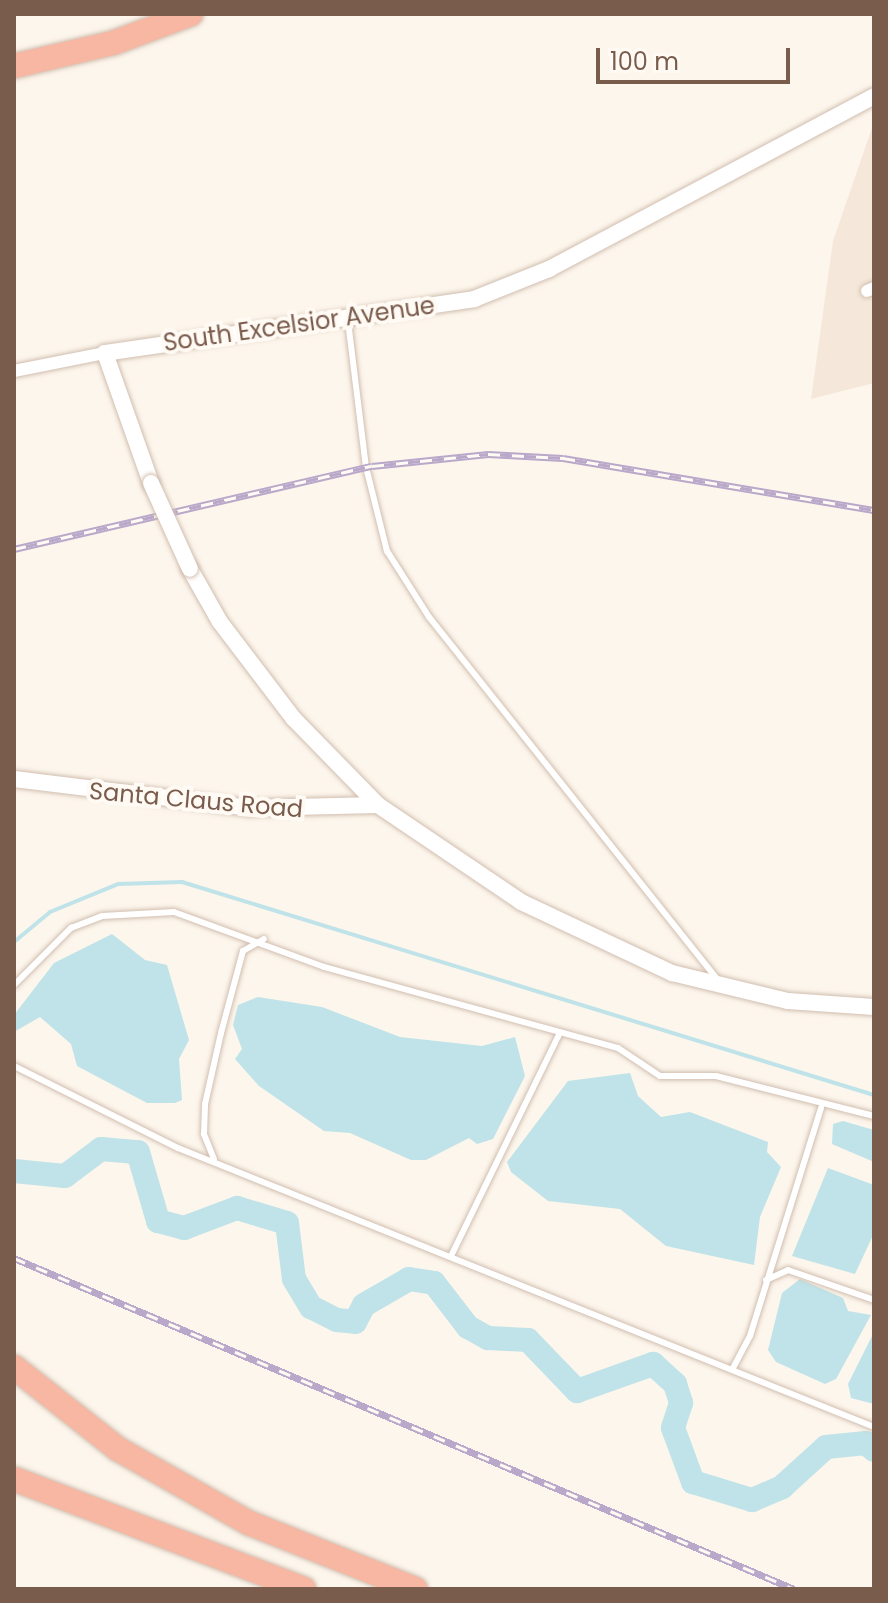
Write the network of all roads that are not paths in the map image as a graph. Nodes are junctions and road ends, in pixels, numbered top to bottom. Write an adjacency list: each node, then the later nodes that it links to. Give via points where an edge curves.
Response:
1 (191, 14): 2 (highway, via 113,43)
2 (14, 66)
3 (874, 96): 4 (street, South Excelsior Avenue, via 549,269 474,299)
4 (348, 321): 5 (street, South Excelsior Avenue, via 194,335); 10 (lane, via 366,467 387,551 429,617)
5 (105, 353): 6 (street, South Excelsior Avenue); 8 (street, bridge, via 151,483 220,622 294,719)
6 (14, 371)
7 (14, 779): 8 (street, Santa Claus Road, via 249,808)
8 (378, 805): 10 (street, via 521,902 672,973)
9 (264, 939): 11 (lane, via 174,912 102,916 71,928); 13 (lane, via 324,967); 17 (lane, via 243,951 221,1033 205,1104 204,1134)
10 (721, 984): 12 (street, via 788,1001)
11 (14, 985)
12 (874, 1007)
13 (559, 1035): 15 (lane, via 618,1048 660,1076 716,1076); 18 (lane)
14 (14, 1066): 17 (lane)
15 (821, 1108): 16 (lane); 19 (lane)
16 (874, 1116)
17 (214, 1159): 18 (lane)
18 (452, 1254): 22 (lane)
19 (766, 1280): 20 (lane, via 788,1270); 22 (lane)
20 (874, 1300)
21 (14, 1367): 26 (highway, via 118,1449 249,1523)
22 (733, 1368): 23 (lane)
23 (874, 1427)
24 (14, 1479): 25 (highway)
25 (304, 1589)
26 (415, 1589)

